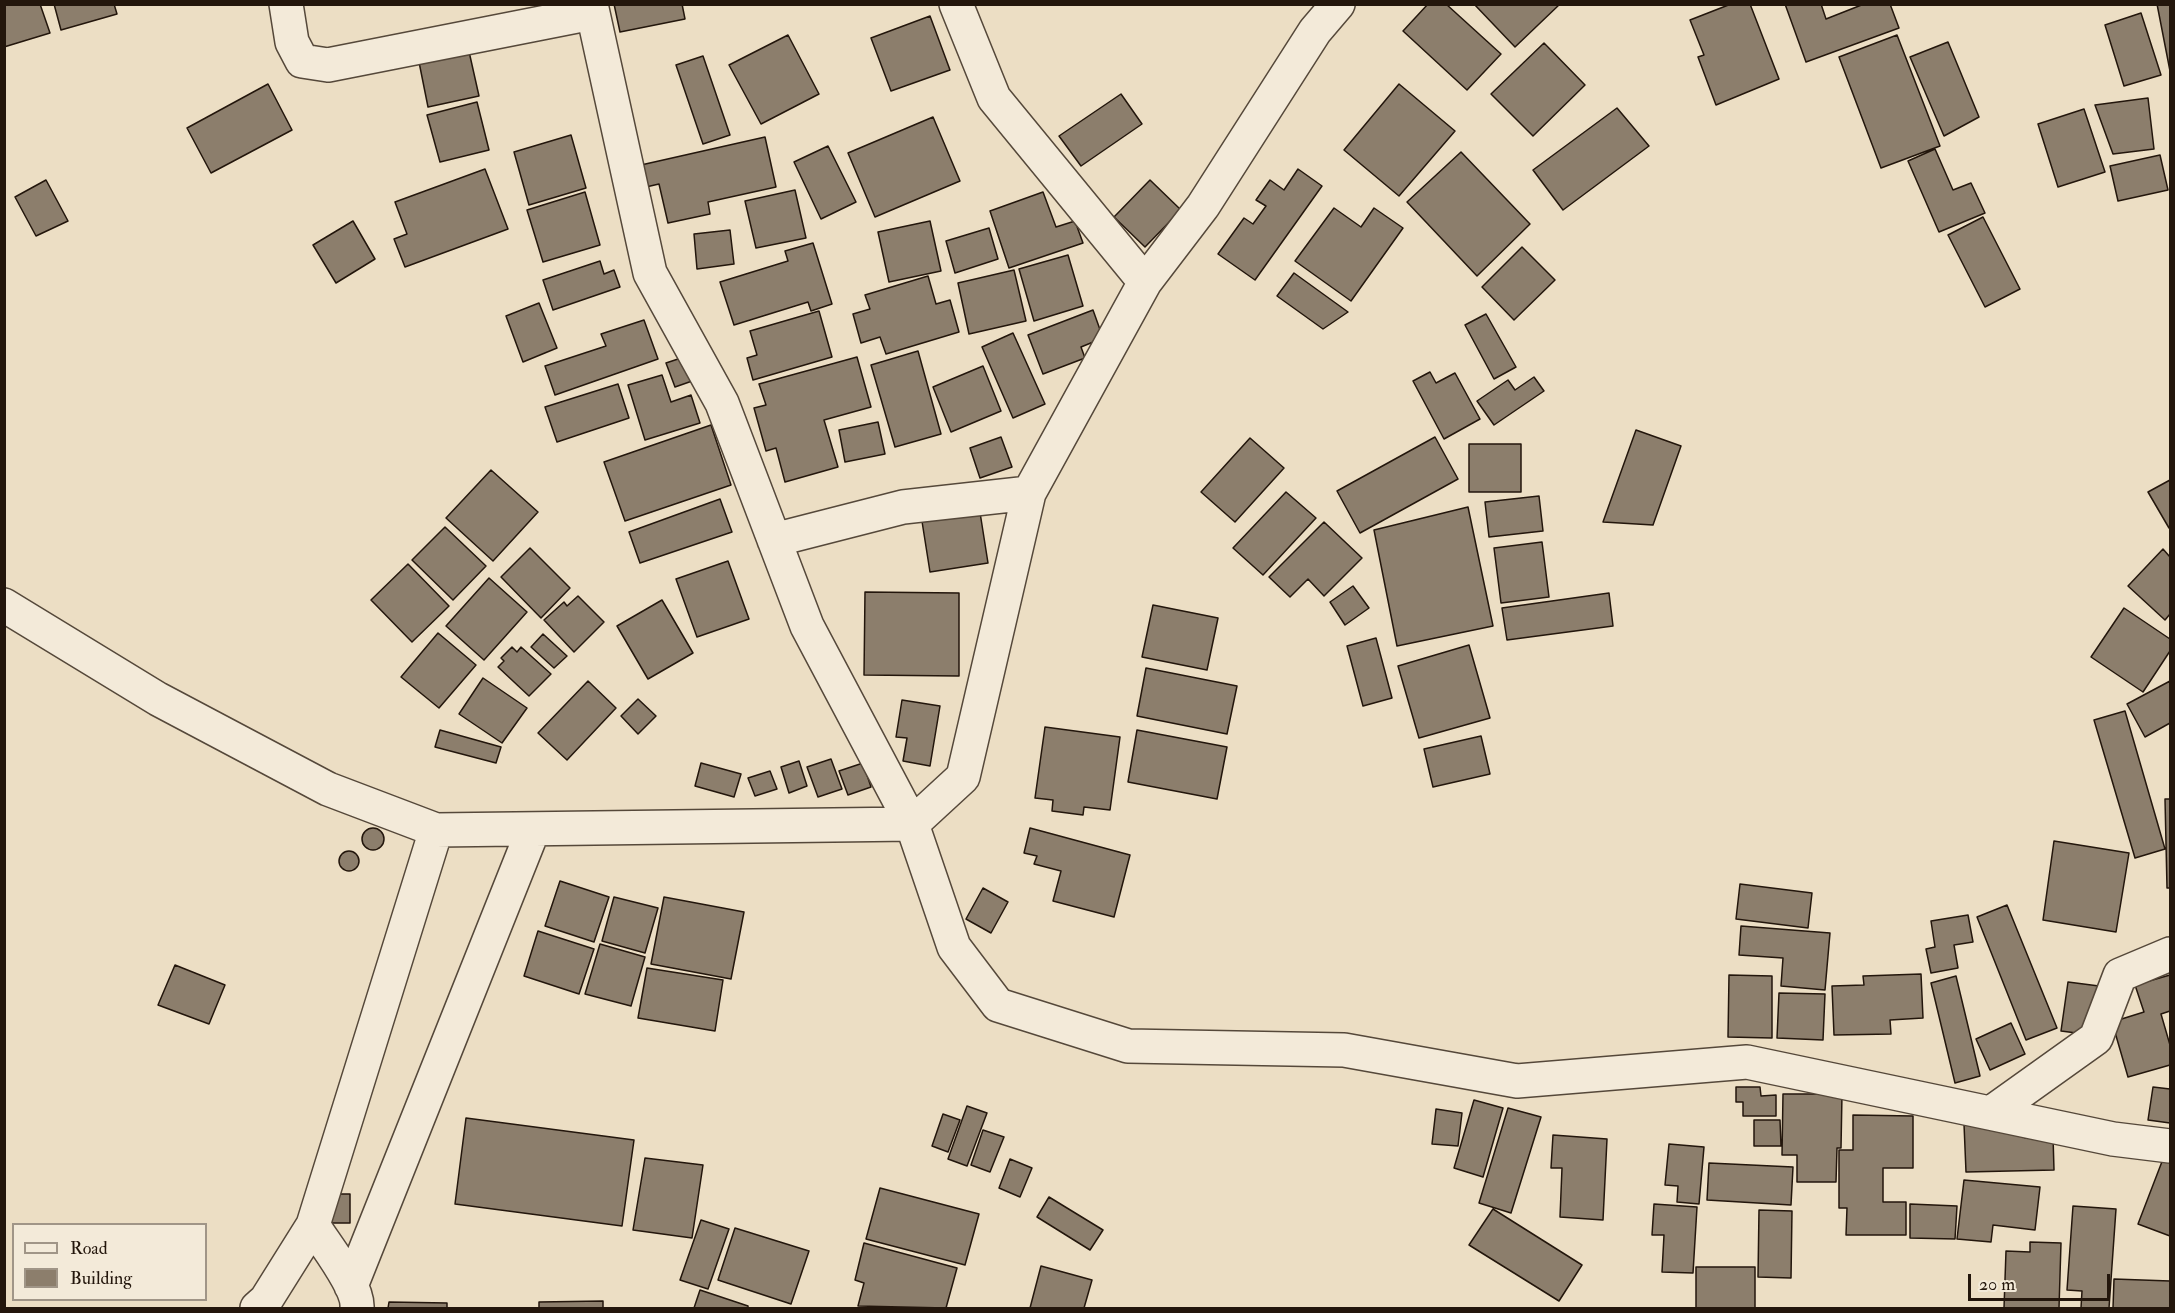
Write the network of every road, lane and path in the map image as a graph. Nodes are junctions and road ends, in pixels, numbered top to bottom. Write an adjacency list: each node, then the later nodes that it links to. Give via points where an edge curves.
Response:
1 (286, 4): 4 (street, via 292,42 302,61 328,64)
2 (956, 4): 5 (street, via 994,98)
3 (1338, 4): 5 (street, via 1315,32 1203,206)
4 (592, 8): 7 (street, via 650,273 722,403)
5 (1145, 282): 6 (street)
6 (1029, 493): 7 (street, via 903,507); 9 (street, via 963,777)
7 (774, 540): 9 (street, via 807,626)
8 (4, 605): 10 (street, via 158,699 328,789)
9 (912, 824): 11 (street); 13 (street, via 954,947 998,1005 1128,1046 1344,1050 1517,1081 1747,1062)
10 (436, 830): 11 (street); 15 (street)
11 (533, 830): 16 (street)
12 (2170, 954): 13 (street, via 2120,975 2096,1038)
13 (1991, 1113): 14 (street)
14 (2170, 1146)
15 (313, 1225): 16 (street); 17 (street)
16 (354, 1297)
17 (257, 1308)

